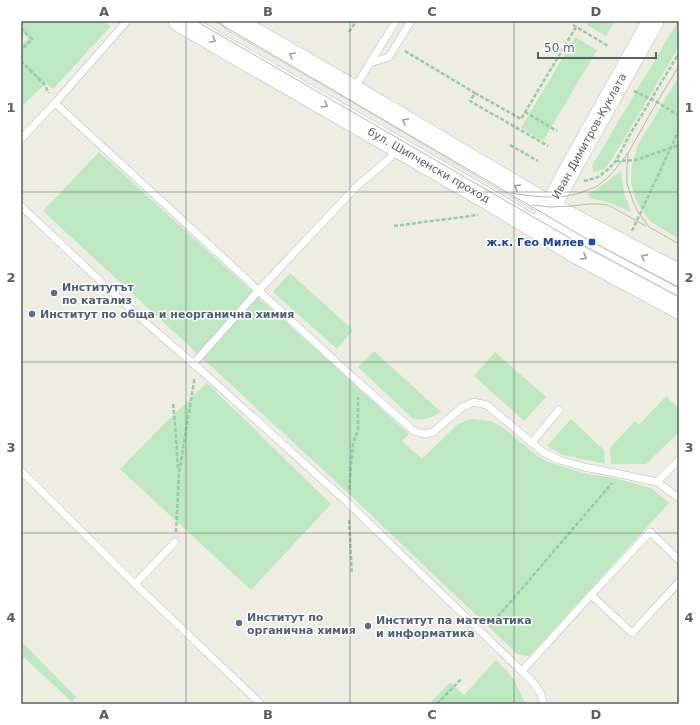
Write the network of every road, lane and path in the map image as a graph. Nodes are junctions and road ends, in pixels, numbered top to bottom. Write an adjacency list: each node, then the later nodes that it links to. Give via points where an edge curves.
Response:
1 (127, 21): 20 (lane)
2 (179, 21): 29 (main road, бул. Шипченски проход, one-way to 29)
3 (233, 21): 16 (main road, бул. Шипченски проход, one-way to 3)
4 (356, 21): 9 (path)
5 (396, 21): 15 (lane)
6 (410, 21): 10 (lane)
7 (653, 21): 37 (main road, Иван Димитров-Куклата)
8 (21, 28): 12 (path, via 32,39)
9 (350, 32)
10 (396, 46): 15 (lane, via 389,57); 18 (path)
11 (608, 46): 21 (path, via 574,26)
12 (21, 50)
13 (679, 53): 19 (path)
14 (21, 61): 20 (path, via 44,84)
15 (370, 63): 16 (lane)
16 (353, 90): 37 (main road, бул. Шипченски проход, one-way to 16)
17 (634, 91): 19 (path)
18 (475, 93): 21 (path, via 521,119); 28 (path, via 470,101)
19 (651, 100): 22 (path); 32 (path)
20 (55, 103): 25 (lane); 41 (lane)
21 (525, 112): 24 (path)
22 (679, 116)
23 (679, 130): 30 (path)
24 (557, 131)
25 (21, 139)
26 (510, 145): 31 (path)
27 (679, 145): 30 (path)
28 (548, 146)
29 (399, 147): 37 (main road, бул. Шипченски проход, via 494,202); 41 (lane, via 388,160 357,186)
30 (670, 148): 32 (path, via 636,160); 39 (path)
31 (538, 161)
32 (616, 161): 33 (path, via 596,178)
33 (578, 183)
34 (24, 208): 36 (lane); 44 (lane, via 112,292)
35 (485, 214): 38 (path)
36 (21, 217)
37 (544, 218): 40 (main road, бул. Шипченски проход, one-way to 37); 42 (lane); 43 (main road, бул. Шипченски проход, one-way to 43, via 575,252)
38 (394, 226)
39 (632, 231)
40 (679, 275)
41 (259, 290): 44 (lane); 45 (lane)
42 (679, 292)
43 (679, 308)
44 (193, 364): 51 (path, via 194,382); 55 (lane)
45 (357, 381): 48 (lane, via 414,430 424,434 433,432 461,408 474,402 487,405); 55 (path, via 358,430 353,443)
46 (173, 404): 51 (path)
47 (559, 410): 48 (lane)
48 (531, 443): 52 (lane, via 559,460)
49 (679, 460): 53 (lane)
50 (21, 471): 60 (lane)
51 (179, 472): 56 (path)
52 (620, 474): 53 (lane); 62 (path)
53 (657, 482): 54 (lane)
54 (679, 498)
55 (348, 503): 58 (path); 62 (lane)
56 (175, 542): 60 (lane)
57 (679, 560): 61 (lane, via 650,532)
58 (352, 574)
59 (679, 582): 61 (lane, via 632,633)
60 (135, 584): 65 (lane)
61 (591, 595): 63 (lane)
62 (484, 634): 63 (lane)
63 (522, 671): 67 (lane, via 541,694)
64 (461, 680): 66 (path)
65 (261, 704)
66 (437, 704)
67 (543, 704)

